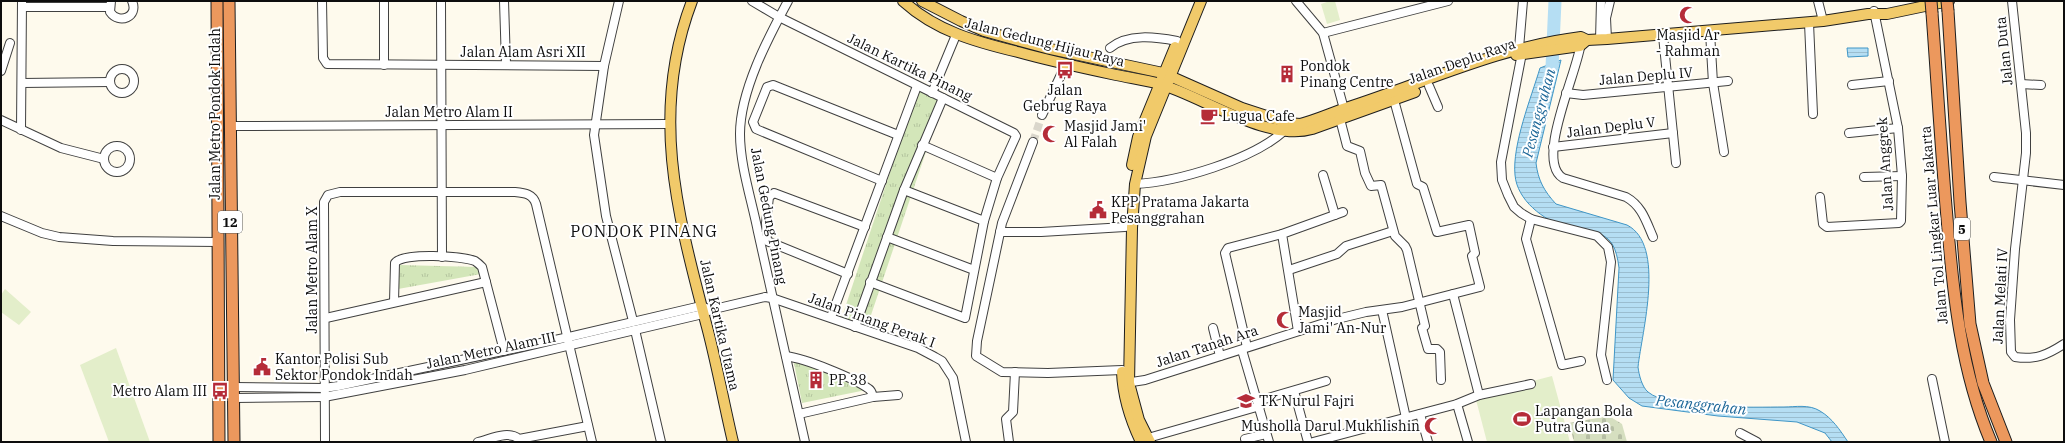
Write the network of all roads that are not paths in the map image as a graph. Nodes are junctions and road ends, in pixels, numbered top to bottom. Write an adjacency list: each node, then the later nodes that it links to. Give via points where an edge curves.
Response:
1 (132, 1): 26 (street, via 134,9 125,19 112,16)
2 (217, 1): 115 (highway, Jalan Metro Pondok Indah / 12)
3 (229, 1): 78 (highway, Jalan Metro Pondok Indah / 12)
4 (322, 1): 49 (street, Jalan Alam Asri XII, via 324,62)
5 (384, 1): 49 (street)
6 (441, 1): 46 (street)
7 (504, 1): 47 (street)
8 (619, 1): 50 (street)
9 (692, 1): 76 (main road, Jalan Kartika Utama, via 672,77)
10 (752, 1): 29 (street, Jalan Kartika Pinang)
11 (788, 1): 29 (street, Jalan Gedung Pinang)
12 (903, 1): 34 (main road, Jalan Gedung Hijau Raya, via 913,11)
13 (922, 1): 42 (main road, Jalan Gedung Hijau Raya, via 984,31)
14 (1194, 1): 38 (main road)
15 (1201, 1): 52 (main road)
16 (1296, 1): 33 (street)
17 (1448, 1): 33 (street)
18 (1523, 1): 44 (street)
19 (1601, 1): 36 (street)
20 (1610, 1): 36 (street)
21 (1818, 1): 30 (street)
22 (1920, 1): 28 (main road, Jalan Deplu Raya)
23 (1931, 1): 186 (highway, Jalan Tol Lingkar Luar Jakarta / 5, bridge, via 1943,180 1956,316 1969,381)
24 (2012, 1): 58 (street, Jalan Duta)
25 (22, 4): 26 (street); 41 (street)
26 (110, 4)
27 (1948, 4): 28 (main road, Jalan Deplu Raya); 187 (highway, Jalan Tol Lingkar Luar Jakarta / 5, via 1970,324 1983,383)
28 (1872, 13): 30 (main road, Jalan Deplu Raya); 54 (street, Jalan Anggrek)
29 (779, 17): 61 (street, Jalan Kartika Pinang); 123 (street, Jalan Gedung Pinang, via 747,95 740,134 744,167)
30 (1823, 21): 31 (main road, Jalan Deplu Raya)
31 (1809, 23): 32 (main road, Jalan Deplu Raya); 71 (street)
32 (1710, 32): 35 (main road, Jalan Deplu Raya); 57 (street)
33 (1324, 33): 70 (street)
34 (956, 35): 45 (main road, Jalan Gedung Hijau Raya); 64 (street)
35 (1663, 36): 36 (main road, Jalan Deplu Raya); 63 (street)
36 (1604, 39): 39 (main road, Jalan Deplu Raya)
37 (1, 41): 40 (street)
38 (1177, 41): 43 (street, via 1142,37 1124,40); 52 (main road)
39 (1583, 41): 44 (main road, Jalan Deplu Raya); 65 (street)
40 (10, 43): 41 (street); 51 (street)
41 (22, 46): 55 (street)
42 (1046, 48): 45 (main road, via 1047,54); 52 (main road, Jalan Gedung Hijau Raya)
43 (1110, 48)
44 (1520, 51): 62 (main road, Jalan Deplu Raya); 68 (main road, Jalan Deplu Raya); 106 (street, via 1501,169 1502,180 1514,207)
45 (1044, 59): 48 (main road, Jalan Gedung Hijau Raya)
46 (442, 64): 47 (street, Jalan Alam Asri XII); 49 (street, Jalan Alam Asri XII); 75 (street)
47 (506, 64): 50 (street, Jalan Alam Asri XII)
48 (1066, 64): 52 (main road, Jalan Gedung Hijau Raya); 72 (street)
49 (384, 65)
50 (604, 66): 77 (street)
51 (1, 71)
52 (1164, 80): 79 (main road, Jalan Deplu Raya); 98 (main road, via 1146,136); 109 (main road, via 1134,150 1128,184)
53 (1728, 81): 57 (street, Jalan Deplu IV)
54 (1889, 81): 59 (street); 80 (street, Jalan Anggrek)
55 (22, 82): 56 (street); 81 (street)
56 (110, 82)
57 (1713, 83): 63 (street, Jalan Deplu IV); 88 (street)
58 (2021, 84): 60 (street); 97 (street, Jalan Duta, via 2026,140)
59 (1852, 85)
60 (2041, 85)
61 (917, 86): 64 (street, Jalan Kartika Pinang); 84 (street)
62 (1429, 86): 67 (main road, Jalan Deplu Raya); 69 (street)
63 (1668, 88): 65 (street, Jalan Deplu IV); 82 (street)
64 (932, 93): 66 (street, Jalan Kartika Pinang)
65 (1566, 93): 87 (street)
66 (943, 98): 86 (street); 95 (street, Jalan Kartika Pinang, via 1014,133 1015,139)
67 (1394, 100): 68 (main road, Jalan Deplu Raya); 122 (street, Jalan Tanah Ara, via 1417,184 1423,187 1437,232 1470,225 1475,253 1472,256 1480,287)
68 (1380, 101): 70 (main road, Jalan Deplu Raya); 73 (main road, Jalan Deplu Raya)
69 (1438, 107)
70 (1344, 109): 73 (street); 79 (main road, Jalan Deplu Raya)
71 (1813, 114)
72 (1042, 115)
73 (1340, 119): 79 (main road, Jalan Deplu Raya, via 1303,131); 111 (street, via 1347,146 1360,152 1371,185 1381,185)
74 (1, 120): 81 (street)
75 (441, 124): 77 (street, Jalan Metro Alam II); 78 (street, Jalan Metro Alam II); 101 (street)
76 (669, 124): 77 (street, Jalan Metro Alam II); 126 (main road, Jalan Kartika Utama, via 674,183)
77 (596, 125): 130 (street, via 595,149 606,216)
78 (229, 126): 153 (highway, Jalan Metro Pondok Indah / 12)
79 (1286, 127): 98 (street, via 1273,141 1246,154 1180,178)
80 (1898, 128): 83 (street); 92 (street, Jalan Anggrek)
81 (21, 130): 89 (street, via 61,148)
82 (1673, 133): 87 (street, Jalan Deplu V); 90 (street)
83 (1849, 133)
84 (898, 135): 96 (street); 96 (street, via 773,85 767,87 754,118 754,127)
85 (1032, 142): 110 (street)
86 (922, 145): 95 (street); 100 (street)
87 (1553, 147): 114 (street, via 1554,162 1559,176 1630,199 1640,208)
88 (1724, 152)
89 (104, 159)
90 (1676, 163)
91 (1323, 175): 104 (street)
92 (1902, 176): 94 (street); 102 (street, Jalan Anggrek, via 1901,222 1827,227 1824,224)
93 (1994, 176): 97 (street)
94 (1864, 177)
95 (998, 178): 107 (street)
96 (882, 181): 108 (street)
97 (2022, 181): 99 (street); 136 (street, Jalan Melati IV, via 2010,320 2011,352 2015,357 2022,358 2043,356)
98 (1135, 184): 149 (main road)
99 (2064, 184)
100 (904, 190): 107 (street); 113 (street)
101 (442, 192): 116 (street); 129 (street, Jalan Metro Alam X, via 340,192 328,196 324,202); 135 (street, Jalan Metro Alam X, via 515,192 534,198)
102 (1820, 197)
103 (1343, 212): 104 (street)
104 (1335, 215): 112 (street)
105 (1, 216): 115 (street, via 42,233 59,237 113,241)
106 (1531, 219): 142 (street, via 1526,239 1562,365); 147 (street, via 1597,236 1608,247 1611,262 1601,355)
107 (984, 221): 117 (street)
108 (865, 227): 119 (street); 119 (street, via 774,193 769,197 766,223 766,238 769,243)
109 (1125, 227): 110 (street); 143 (main road)
110 (1000, 232): 144 (street, via 976,356 1002,372)
111 (1393, 232): 118 (street, via 1346,246 1337,254); 125 (street, via 1406,246)
112 (1282, 234): 118 (street); 138 (street, via 1228,248 1225,253)
113 (887, 237): 117 (street); 121 (street)
114 (1653, 237)
115 (218, 242): 169 (highway, Jalan Metro Pondok Indah / 12)
116 (442, 257): 120 (street, via 478,263); 124 (street, via 402,258 397,261)
117 (974, 270): 121 (street, via 965,318)
118 (1289, 270): 134 (street)
119 (848, 274): 128 (street)
120 (486, 282): 124 (street); 139 (street)
121 (870, 282): 131 (street)
122 (1453, 294): 125 (street, Jalan Tanah Ara); 154 (street)
123 (772, 298): 126 (street, Jalan Pinang Perak I, via 764,297); 128 (street, Jalan Pinang Perak I); 140 (street, Jalan Gedung Pinang)
124 (394, 302): 129 (street)
125 (1420, 302): 127 (street, Jalan Tanah Ara); 146 (street, via 1426,346 1440,352)
126 (705, 310): 130 (street, Jalan Metro Alam III); 133 (street, Jalan Metro Alam III); 175 (main road, Jalan Kartika Utama)
127 (1382, 310): 134 (street, Jalan Tanah Ara); 162 (street)
128 (831, 317): 131 (street, Jalan Pinang Perak I)
129 (326, 318): 151 (street, Jalan Metro Alam X)
130 (634, 321): 135 (street, Jalan Metro Alam III)
131 (855, 327): 177 (street, Jalan Pinang Perak I, via 918,348 942,362 954,378)
132 (1213, 328): 141 (street)
133 (636, 330): 137 (street, Jalan Metro Alam III); 174 (street)
134 (1298, 331): 138 (street, Jalan Tanah Ara)
135 (569, 337): 137 (street); 139 (street, Jalan Metro Alam III)
136 (2064, 344)
137 (571, 346): 156 (street, Jalan Metro Alam III, via 465,370); 163 (street)
138 (1244, 348): 141 (street, Jalan Tanah Ara); 158 (street)
139 (504, 351): 151 (street, Jalan Metro Alam III)
140 (786, 356): 157 (street, via 853,381 870,390); 160 (street, Jalan Gedung Pinang)
141 (1220, 356): 149 (street, Jalan Tanah Ara)
142 (1581, 360)
143 (1122, 370): 144 (street); 149 (main road)
144 (1015, 372): 178 (street, via 1012,413 1006,419)
145 (1932, 379): 185 (street)
146 (1441, 380)
147 (1607, 380)
148 (1326, 381): 152 (street)
149 (1126, 383): 168 (main road, via 1127,410)
150 (1531, 384): 154 (street)
151 (324, 388): 153 (street, Jalan Metro Alam III); 156 (street, Jalan Metro Alam X)
152 (1294, 390): 158 (street); 180 (street)
153 (234, 393): 156 (street, Jalan Metro Alam III); 170 (highway, Jalan Metro Pondok Indah / 12)
154 (1479, 395): 159 (street)
155 (898, 396): 157 (street)
156 (324, 397): 171 (street, Jalan Metro Alam X)
157 (873, 397): 160 (street)
158 (1259, 404): 164 (street); 168 (street)
159 (1458, 404): 161 (street); 183 (street)
160 (799, 414): 176 (street, Jalan Gedung Pinang)
161 (1420, 414): 162 (street); 182 (street)
162 (1406, 418): 181 (street)
163 (588, 426): 167 (street); 173 (street)
164 (1266, 434): 166 (street); 179 (street)
165 (1740, 434): 184 (street)
166 (1245, 439)
167 (519, 440): 172 (street, via 507,434)
168 (1146, 441)
169 (218, 442)
170 (234, 442)
171 (325, 442)
172 (478, 442)
173 (592, 442)
174 (661, 442)
175 (733, 442)
176 (805, 442)
177 (966, 442)
178 (1009, 442)
179 (1269, 442)
180 (1308, 442)
181 (1313, 442)
182 (1428, 442)
183 (1468, 442)
184 (1758, 442)
185 (1945, 442)
186 (1991, 442)
187 (2006, 442)

